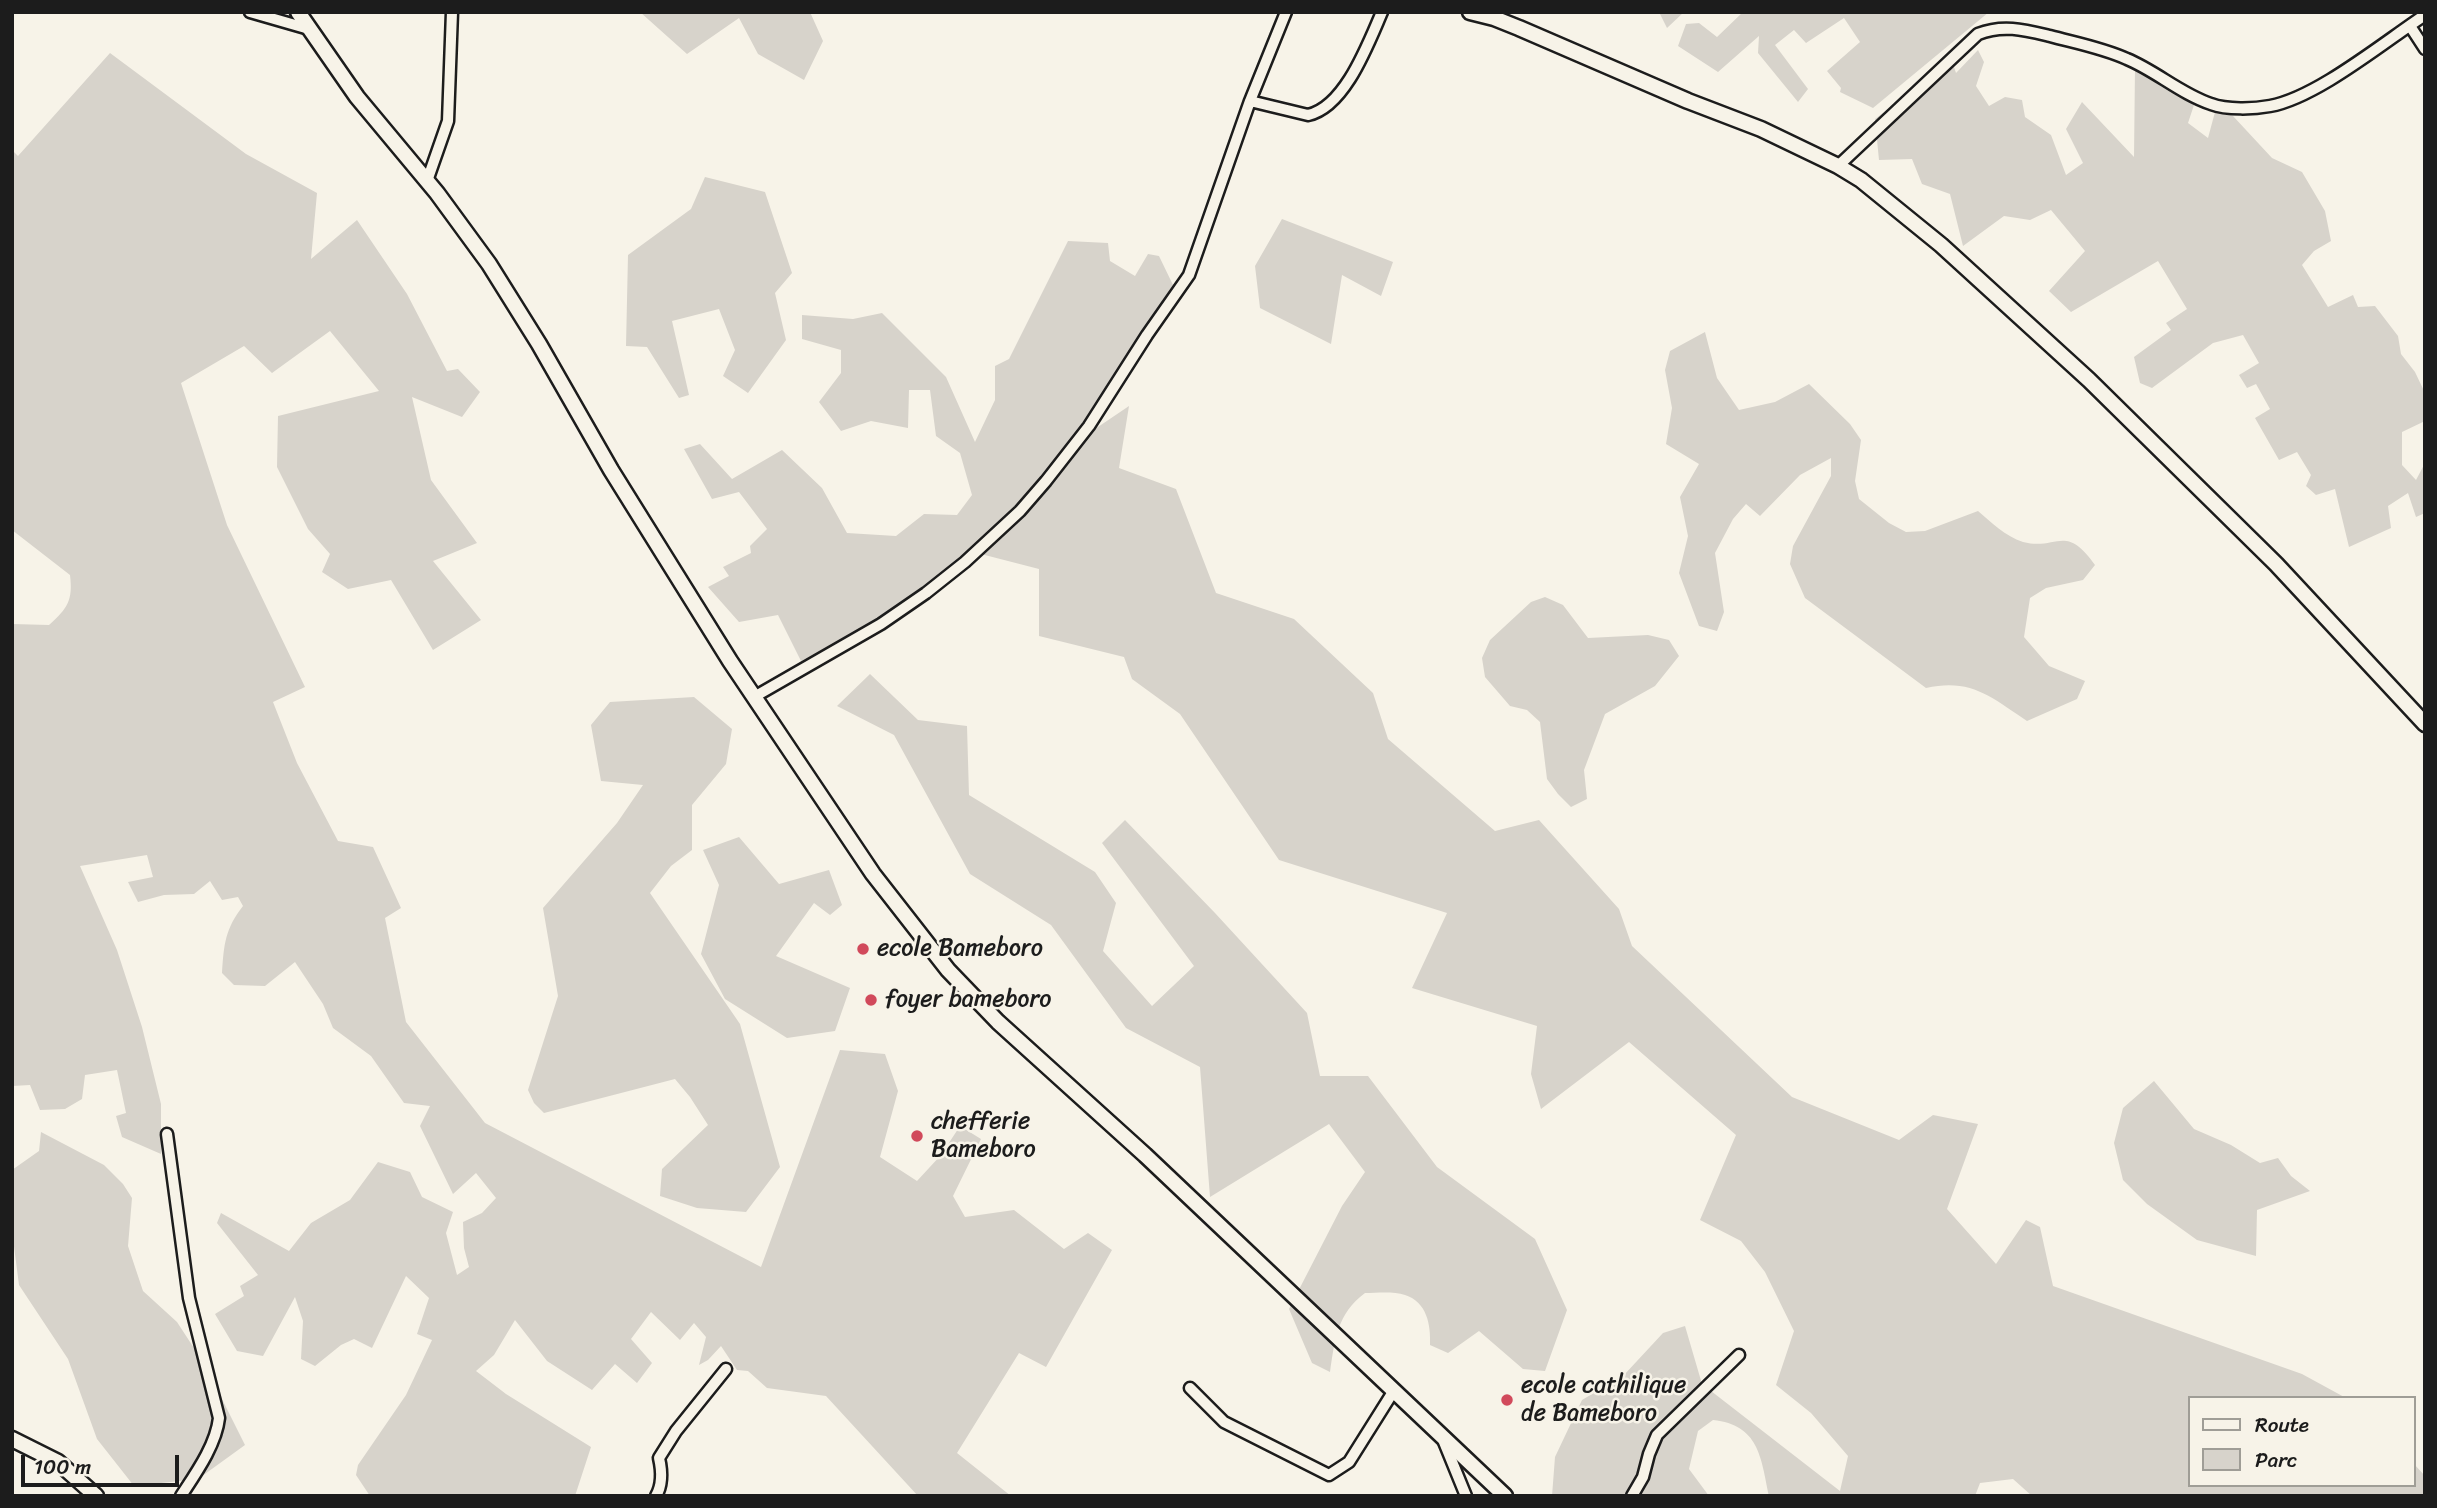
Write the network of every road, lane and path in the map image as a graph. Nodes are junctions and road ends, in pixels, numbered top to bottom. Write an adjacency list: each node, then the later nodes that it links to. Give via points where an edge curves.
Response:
1 (250, 12): 10 (street)
2 (298, 12): 10 (street)
3 (452, 12): 14 (street, via 449,121)
4 (1286, 12): 12 (street)
5 (1382, 12): 12 (street, via 1348,82 1315,113)
6 (1470, 12): 8 (street)
7 (2425, 15): 9 (street)
8 (1506, 17): 13 (street)
9 (2410, 26): 11 (street); 13 (street, via 2296,98 2269,106 2231,107 2215,106 2127,59 2088,46 2030,31 1992,29 1978,34)
10 (309, 29): 14 (street, via 357,97)
11 (2425, 49)
12 (1250, 102): 15 (street, via 1183,286 1089,426 1046,481 965,562 926,593)
13 (1838, 166): 16 (street, via 1941,245 2089,380 2276,564)
14 (427, 181): 15 (street, via 507,291 611,470)
15 (754, 697): 21 (street, via 873,874 948,970)
16 (2425, 724)
17 (167, 1134): 25 (street, via 189,1298 219,1418 204,1457)
18 (1739, 1355): 29 (street, via 1657,1435)
19 (726, 1369): 26 (street, via 659,1458 662,1470)
20 (1190, 1388): 21 (street, via 1224,1422 1329,1475 1349,1462)
21 (1393, 1392): 23 (street)
22 (12, 1438): 24 (street, via 58,1462)
23 (1443, 1439): 27 (street); 28 (street)
24 (96, 1496)
25 (181, 1496)
26 (656, 1496)
27 (1466, 1496)
28 (1505, 1496)
29 (1632, 1496)

